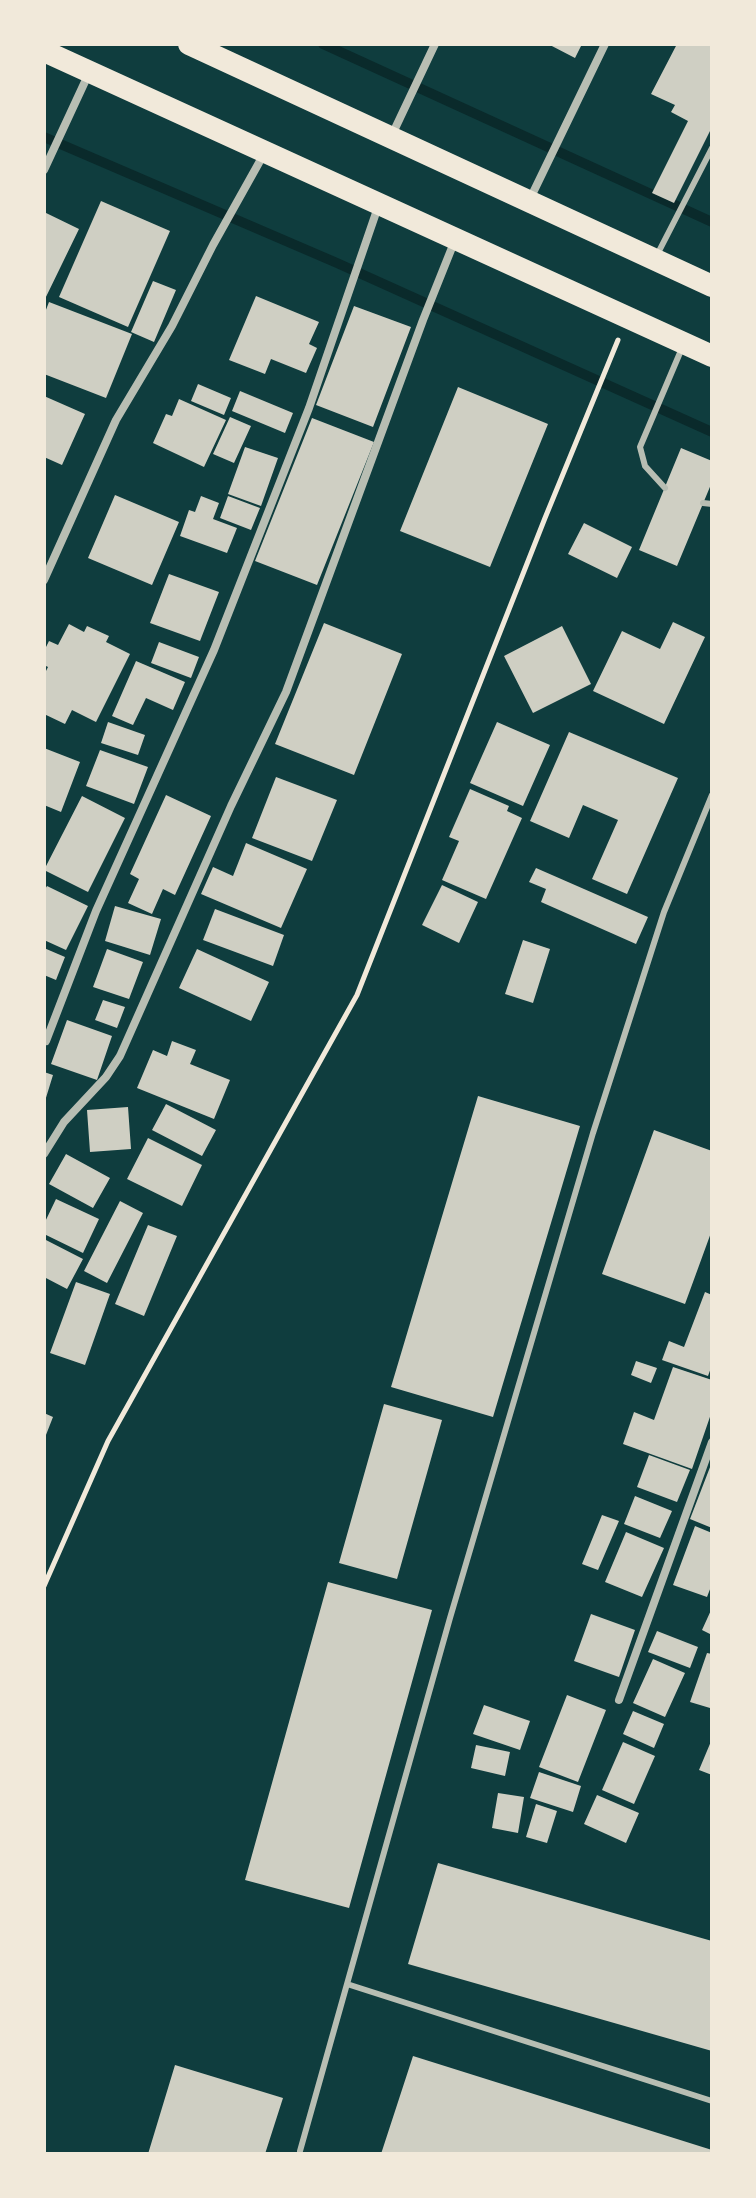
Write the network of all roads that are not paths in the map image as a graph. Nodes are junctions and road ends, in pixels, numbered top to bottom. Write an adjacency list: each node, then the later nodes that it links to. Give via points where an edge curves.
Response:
1 (189, 44): 6 (highway)
2 (435, 44): 6 (street)
3 (605, 44): 10 (street)
4 (44, 51): 5 (highway)
5 (90, 72): 8 (highway); 9 (street)
6 (390, 138): 10 (highway)
7 (712, 148): 13 (lane)
8 (266, 152): 11 (highway); 20 (street, via 116,420)
9 (44, 170)
10 (529, 202): 13 (highway)
11 (379, 203): 12 (highway); 22 (street, via 309,408 214,650 96,911)
12 (456, 238): 15 (highway); 23 (street, via 286,692 120,1056)
13 (654, 260): 14 (highway)
14 (712, 286)
15 (684, 343): 16 (highway); 17 (lane, via 640,447 645,466)
16 (712, 356)
17 (665, 488)
18 (703, 503): 19 (lane)
19 (712, 504)
20 (44, 580)
21 (712, 795): 26 (lane, via 664,912 593,1133)
22 (46, 1041)
23 (44, 1154)
24 (712, 1442): 25 (street)
25 (619, 1700)
26 (347, 1984): 27 (lane); 28 (lane)
27 (712, 2101)
28 (300, 2151)

